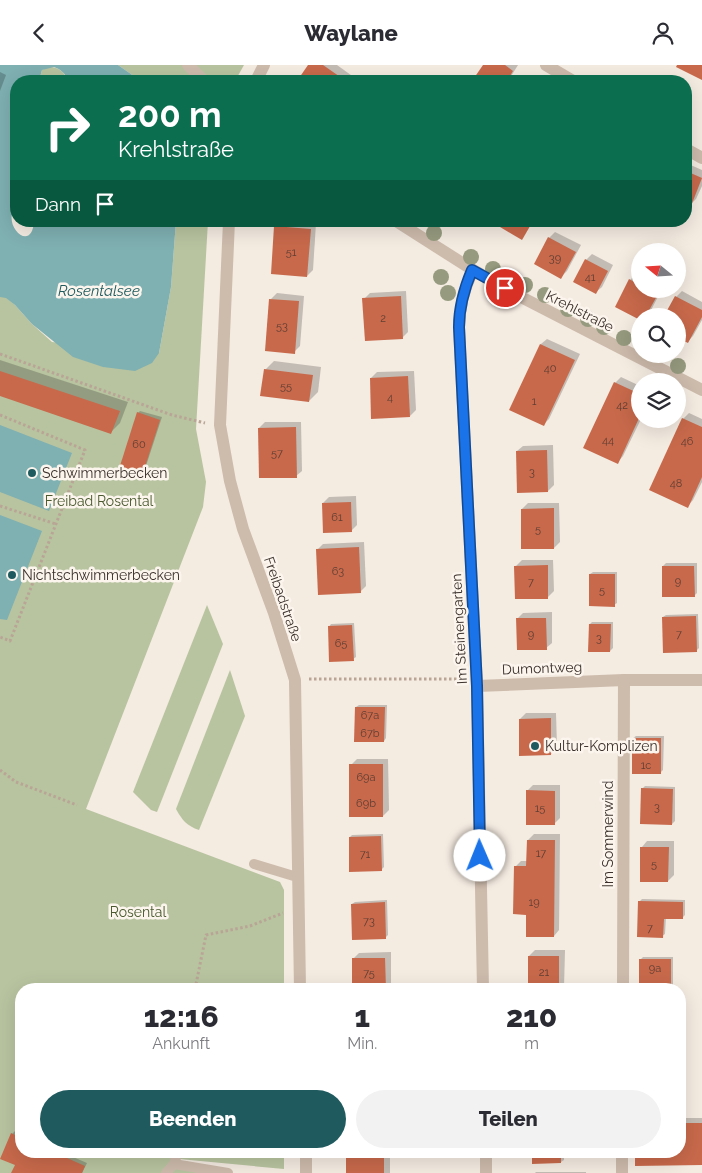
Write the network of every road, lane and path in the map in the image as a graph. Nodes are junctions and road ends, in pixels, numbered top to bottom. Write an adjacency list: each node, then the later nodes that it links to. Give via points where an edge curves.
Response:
1 (188, 65): 3 (street)
2 (546, 65): 4 (street)
3 (198, 75)
4 (563, 75)
5 (229, 227): 11 (street, Freibadstraße)
6 (405, 227): 7 (street, Krehlstraße)
7 (472, 270): 9 (street, Krehlstraße); 18 (street, Im Steinengarten, via 461,301 459,327)
8 (0, 354): 11 (path, via 172,415)
9 (702, 390)
10 (0, 415): 13 (path, via 85,450)
11 (220, 425): 15 (street, Freibadstraße, via 243,529)
12 (0, 506): 13 (path)
13 (56, 524): 14 (path, via 10,641)
14 (0, 637)
15 (294, 680): 18 (path, via 462,679); 22 (street, Freibadstraße)
16 (624, 680): 17 (street, Dumontweg); 18 (street, Dumontweg); 27 (street, Im Sommerwind)
17 (702, 680)
18 (477, 686): 26 (street, Im Steinengarten)
19 (0, 770): 20 (path, via 16,782)
20 (77, 805)
21 (254, 864): 22 (lane)
22 (297, 877): 23 (street, Freibadstraße)
23 (298, 907): 24 (path, via 250,926 206,935); 25 (street, Freibadstraße)
24 (196, 983)
25 (300, 983)
26 (483, 983)
27 (623, 983)
28 (176, 1158): 32 (lane)
29 (306, 1158): 35 (street)
30 (486, 1158): 36 (street)
31 (622, 1158): 37 (street)
32 (174, 1164): 33 (lane); 34 (lane)
33 (166, 1173)
34 (228, 1173)
35 (306, 1173)
36 (486, 1173)
37 (622, 1173)

